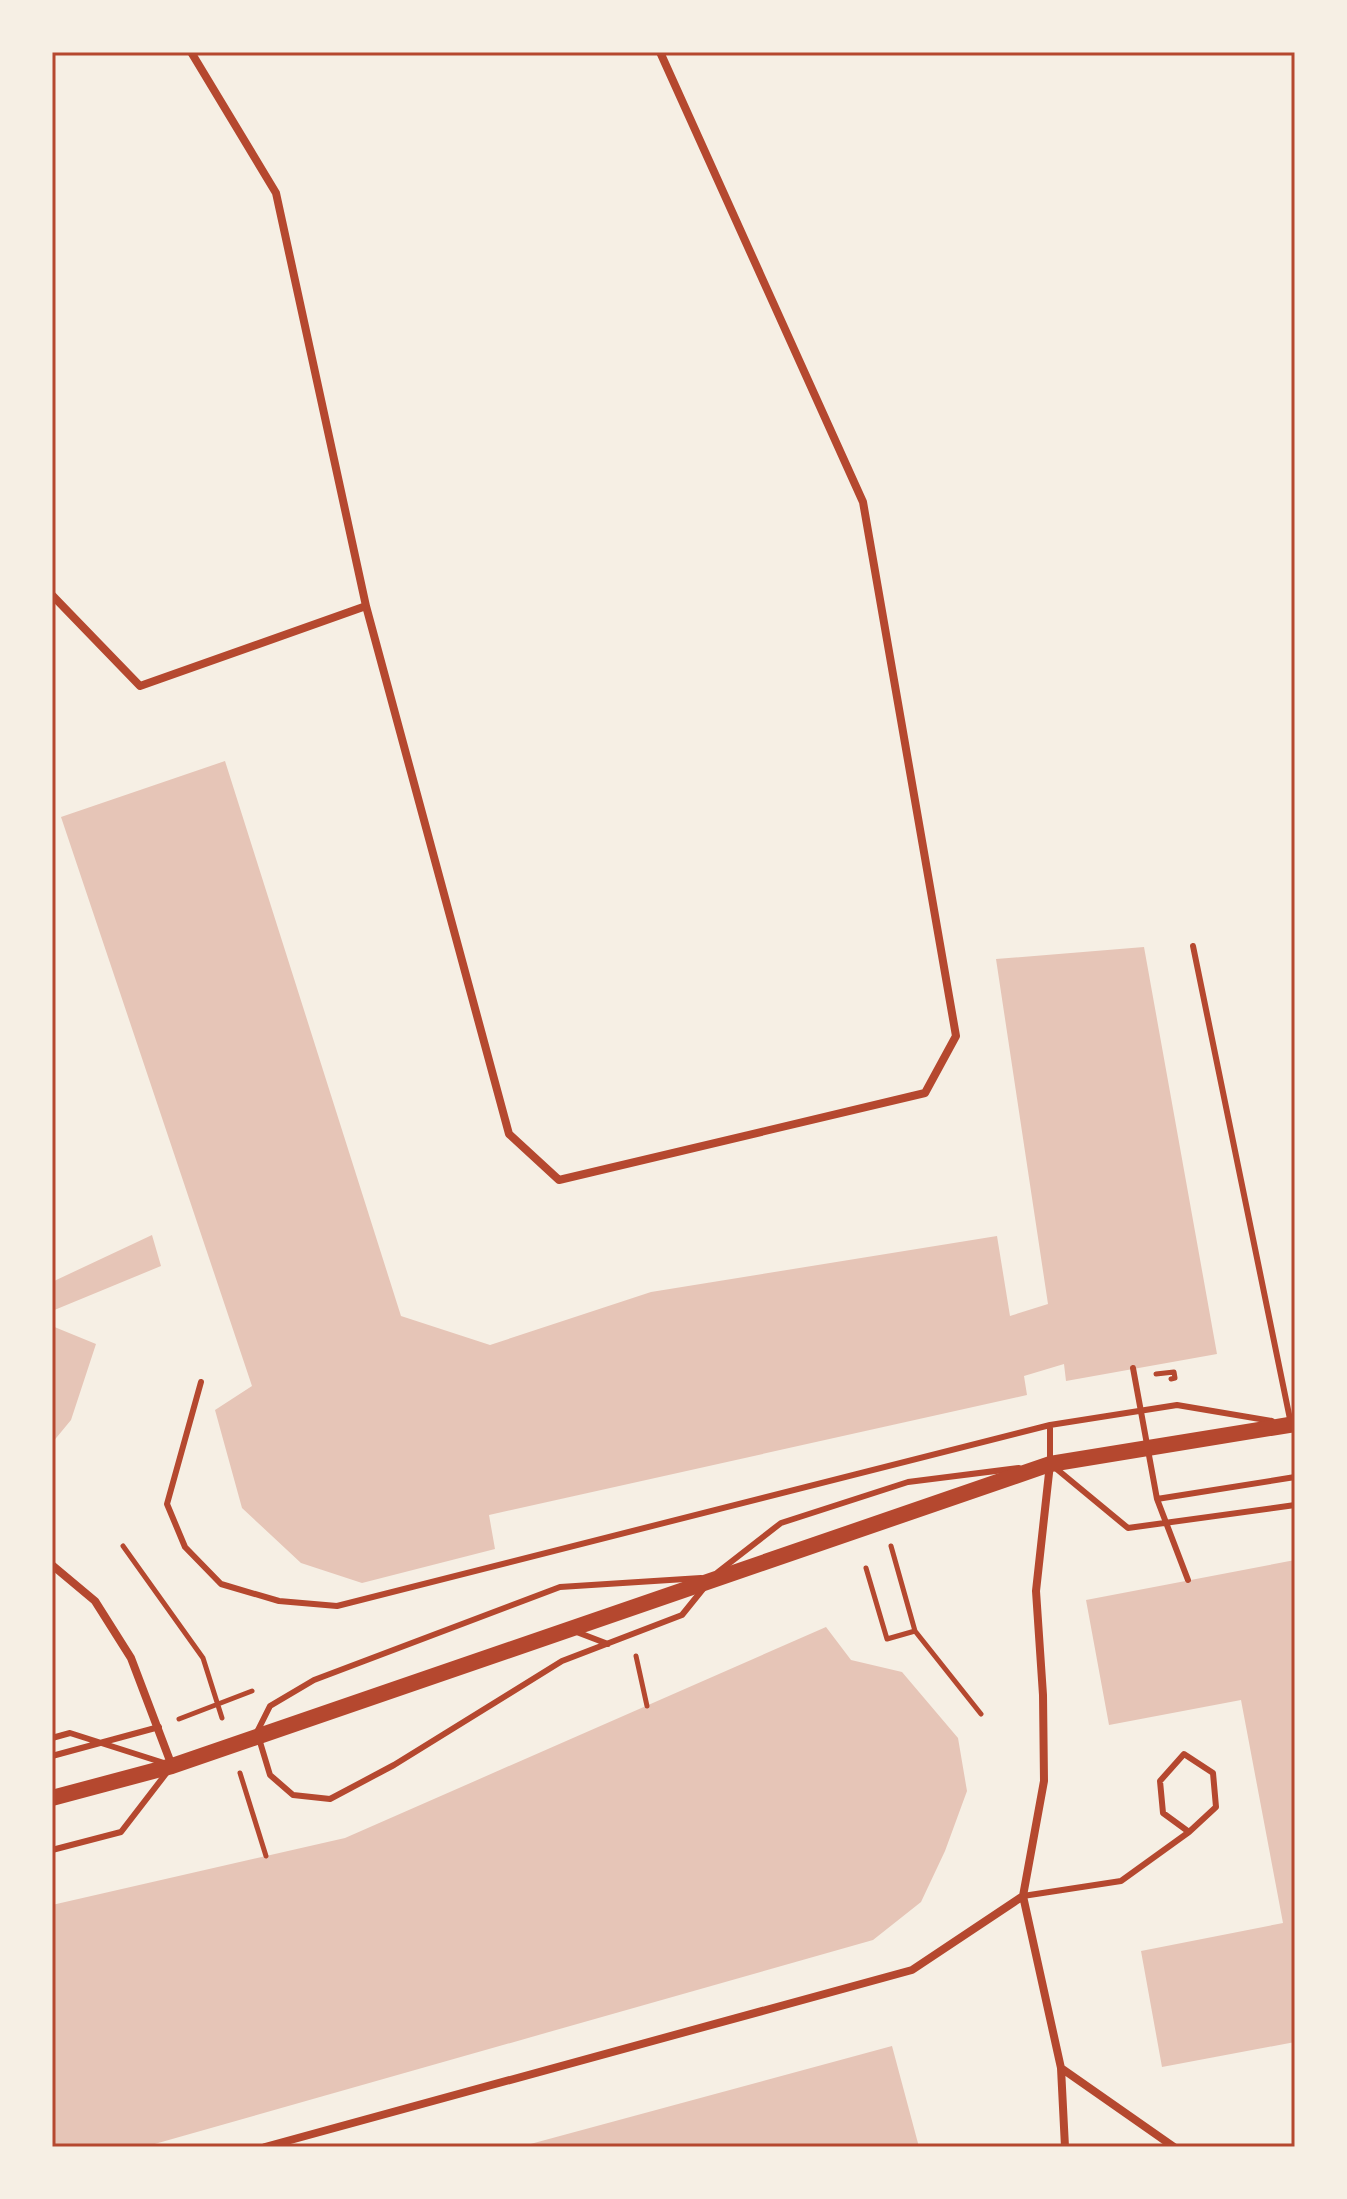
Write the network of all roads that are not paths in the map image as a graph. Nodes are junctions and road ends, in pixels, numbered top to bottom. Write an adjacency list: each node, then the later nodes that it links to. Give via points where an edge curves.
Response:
1 (191, 52): 4 (street, via 276,193)
2 (660, 52): 4 (street, via 863,502 956,1036 925,1093 559,1180 509,1134)
3 (52, 595): 4 (street, via 140,686)
4 (366, 606)
5 (1193, 946): 8 (lane)
6 (1133, 1368): 12 (lane)
7 (201, 1382): 9 (lane, via 167,1504 185,1547 221,1584 279,1601 337,1606)
8 (1293, 1424): 9 (lane, via 1177,1405); 10 (main road)
9 (1050, 1425): 10 (lane)
10 (1050, 1464): 13 (lane, via 1128,1528); 15 (main road); 15 (lane, via 908,1482 781,1523); 27 (street, via 1036,1591 1044,1781)
11 (1295, 1477): 12 (lane)
12 (1157, 1499): 16 (lane)
13 (1295, 1505)
14 (52, 1565): 19 (street, via 95,1601 131,1658)
15 (713, 1577): 17 (main road); 18 (lane, via 682,1615); 18 (lane, via 560,1587 314,1680 270,1706 257,1732 270,1775 293,1795 330,1799 562,1661)
16 (1188, 1580)
17 (567, 1628): 18 (lane); 23 (main road)
18 (609, 1644)
19 (159, 1727): 21 (lane); 23 (street)
20 (52, 1738): 21 (lane, via 70,1733)
21 (102, 1743): 22 (lane); 23 (lane)
22 (52, 1756)
23 (172, 1766): 24 (main road); 26 (lane, via 121,1832)
24 (52, 1798)
25 (1189, 1832): 25 (lane, via 1216,1807 1213,1773 1184,1754 1160,1781 1163,1813); 27 (lane, via 1121,1881)
26 (52, 1850)
27 (1023, 1896): 28 (street); 29 (street, via 912,1970)
28 (1061, 2068): 30 (street); 31 (street)
29 (265, 2147)
30 (1065, 2147)
31 (1174, 2147)

